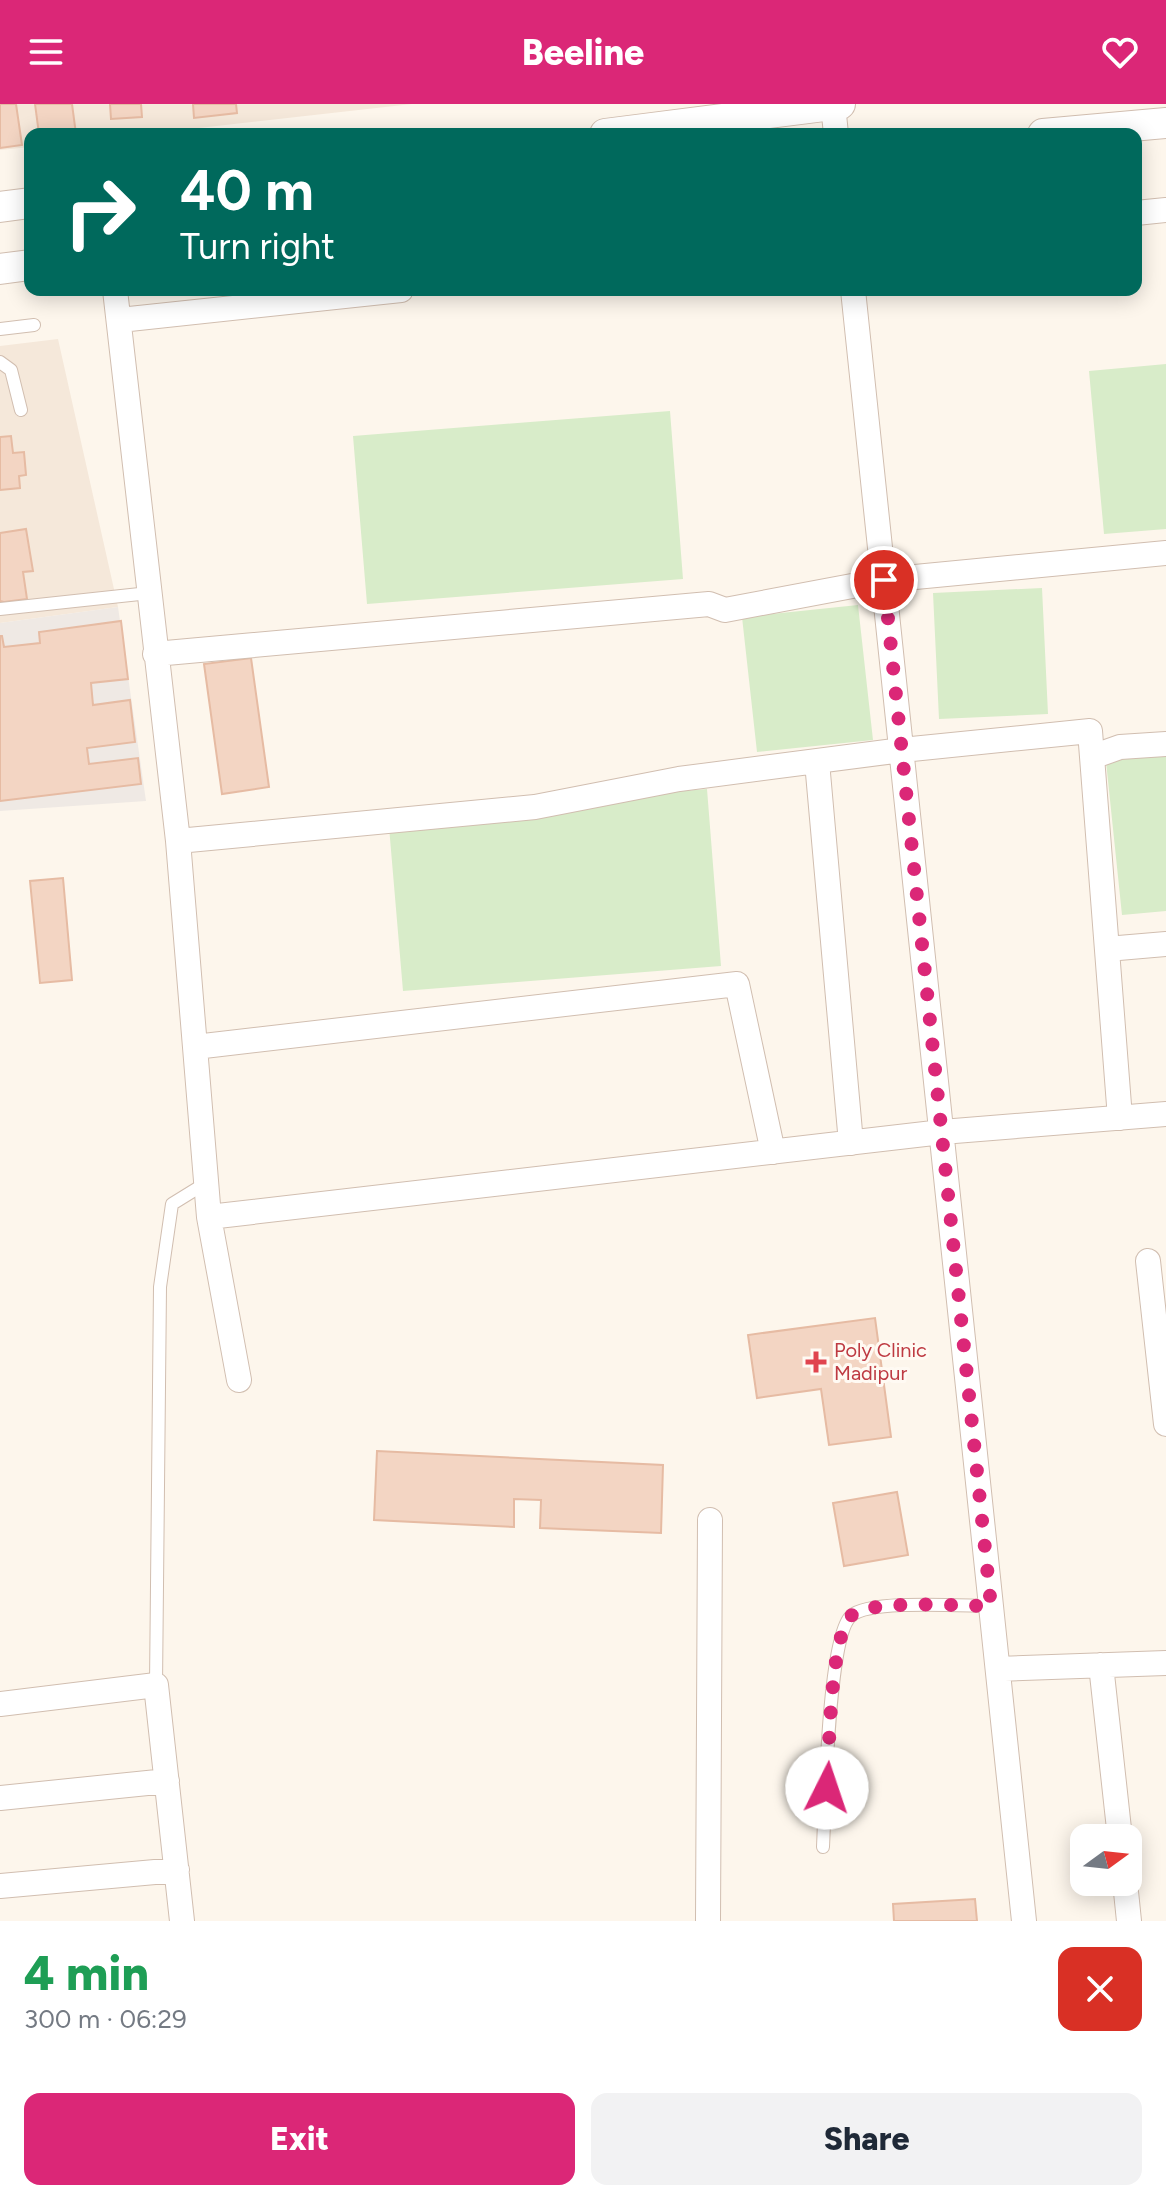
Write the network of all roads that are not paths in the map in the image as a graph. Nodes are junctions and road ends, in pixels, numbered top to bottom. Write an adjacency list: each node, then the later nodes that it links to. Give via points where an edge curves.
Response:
1 (833, 104): 2 (street); 4 (street); 5 (street)
2 (840, 104)
3 (1166, 123): 6 (street)
4 (651, 128)
5 (835, 128)
6 (1110, 128)
7 (24, 204): 8 (street)
8 (0, 207)
9 (1166, 210): 10 (street)
10 (1142, 212)
11 (24, 266): 12 (street)
12 (0, 269)
13 (116, 296): 16 (street)
14 (345, 296): 16 (street)
15 (854, 296): 22 (street)
16 (120, 320): 23 (street)
17 (34, 325): 18 (lane)
18 (0, 329)
19 (0, 362): 20 (lane, via 11,370)
20 (21, 410)
21 (1166, 553): 22 (street)
22 (884, 580): 25 (street, via 725,610 709,604); 27 (street)
23 (149, 593): 24 (lane); 25 (street)
24 (0, 609)
25 (155, 654): 30 (street)
26 (1166, 744): 28 (street, via 1120,747)
27 (902, 750): 28 (street, via 1090,731); 29 (street); 36 (street)
28 (1092, 757): 32 (street)
29 (817, 762): 30 (street, via 679,779 535,807); 37 (street)
30 (178, 841): 33 (street)
31 (1166, 944): 32 (street)
32 (1107, 949): 35 (street)
33 (195, 1047): 38 (street, via 737,984); 39 (street)
34 (1166, 1114): 35 (street)
35 (1120, 1118): 36 (street)
36 (942, 1132): 37 (street); 45 (street)
37 (851, 1143): 38 (street)
38 (773, 1152): 40 (street)
39 (207, 1182): 40 (street); 49 (lane, via 172,1204 160,1287)
40 (209, 1217): 42 (street)
41 (1148, 1261): 43 (street)
42 (239, 1380)
43 (1166, 1424)
44 (710, 1520): 59 (street)
45 (991, 1606): 48 (street); 54 (lane, via 865,1608 843,1626 834,1670)
46 (1166, 1663): 47 (street)
47 (1101, 1665): 48 (street); 53 (street)
48 (998, 1669): 60 (street)
49 (156, 1685): 50 (street); 51 (street)
50 (0, 1704)
51 (167, 1781): 52 (street); 55 (street)
52 (0, 1798)
53 (1118, 1824)
54 (823, 1847)
55 (177, 1870): 56 (street); 58 (street)
56 (0, 1886)
57 (1126, 1896): 61 (street)
58 (182, 1921)
59 (708, 1921)
60 (1024, 1921)
61 (1129, 1921)

